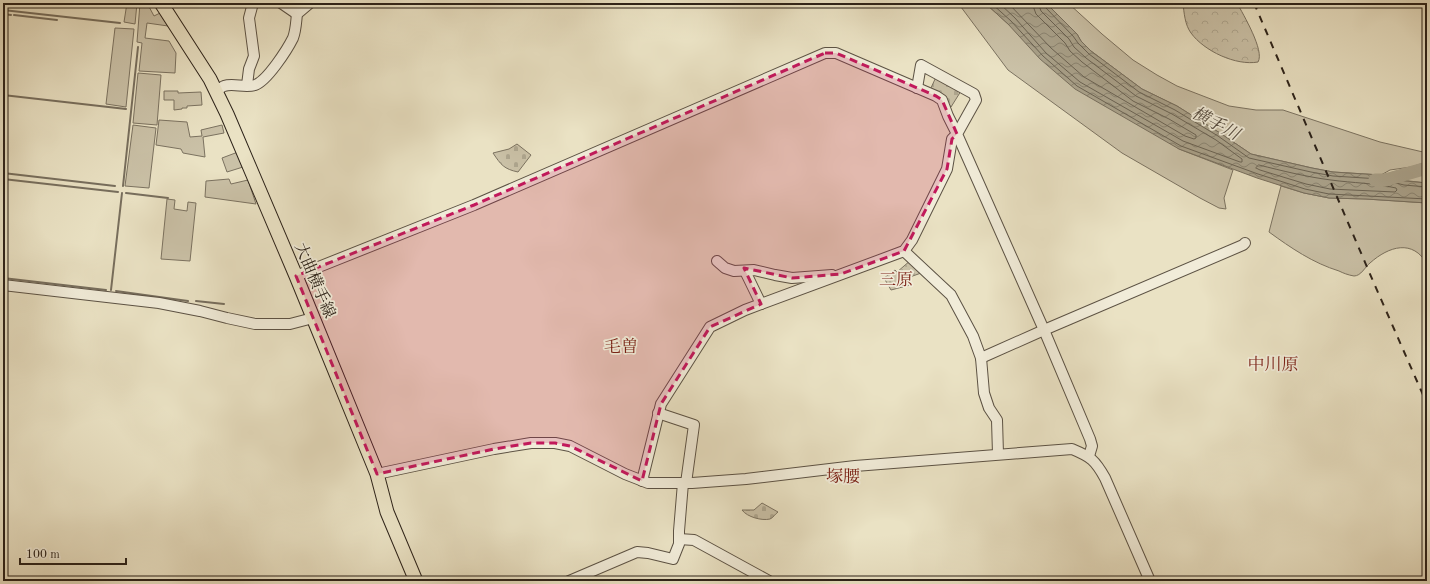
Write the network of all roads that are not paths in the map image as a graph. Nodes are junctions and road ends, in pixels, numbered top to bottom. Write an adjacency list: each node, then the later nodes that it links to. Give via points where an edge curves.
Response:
1 (161, 3): 8 (main road, 大曲横手線)
2 (253, 3): 6 (street, via 249,18 254,56)
3 (281, 3): 5 (street)
4 (310, 3): 5 (street)
5 (297, 14): 6 (street, via 293,37 284,53 261,82 254,86)
6 (246, 86): 8 (street, via 224,86)
7 (917, 88): 9 (street, via 942,100); 9 (street, via 921,65 974,94 976,100); 15 (street, via 836,53 825,53 474,205)
8 (216, 91): 15 (main road, 大曲横手線)
9 (958, 134): 11 (street, via 952,139 947,169); 19 (street)
10 (1245, 242): 19 (street)
11 (904, 251): 14 (street); 20 (street, via 951,295 973,336)
12 (717, 261): 13 (street, via 725,268)
13 (745, 271): 14 (street, via 754,270 792,278); 17 (street)
14 (841, 274): 17 (street)
15 (296, 276): 18 (main road, 大曲横手線)
16 (3, 285): 18 (street, via 159,303 255,324 290,324)
17 (761, 304): 21 (street, via 710,327 661,404)
18 (313, 318): 24 (main road, 大曲横手線)
19 (1044, 330): 20 (street); 23 (street, via 1090,439 1092,446)
20 (981, 358): 22 (street, via 984,393 997,420)
21 (658, 413): 25 (street); 26 (street, via 694,425)
22 (998, 454): 23 (street, via 1072,449); 26 (street)
23 (1089, 456): 31 (street, via 1105,478)
24 (377, 474): 25 (street, via 532,442 570,446); 28 (main road, 大曲横手線, via 387,512)
25 (642, 481): 26 (street)
26 (684, 483): 27 (street)
27 (679, 539): 29 (street, via 672,559 636,552); 30 (street, via 694,540)
28 (416, 581)
29 (569, 581)
30 (769, 581)
31 (1150, 581)

